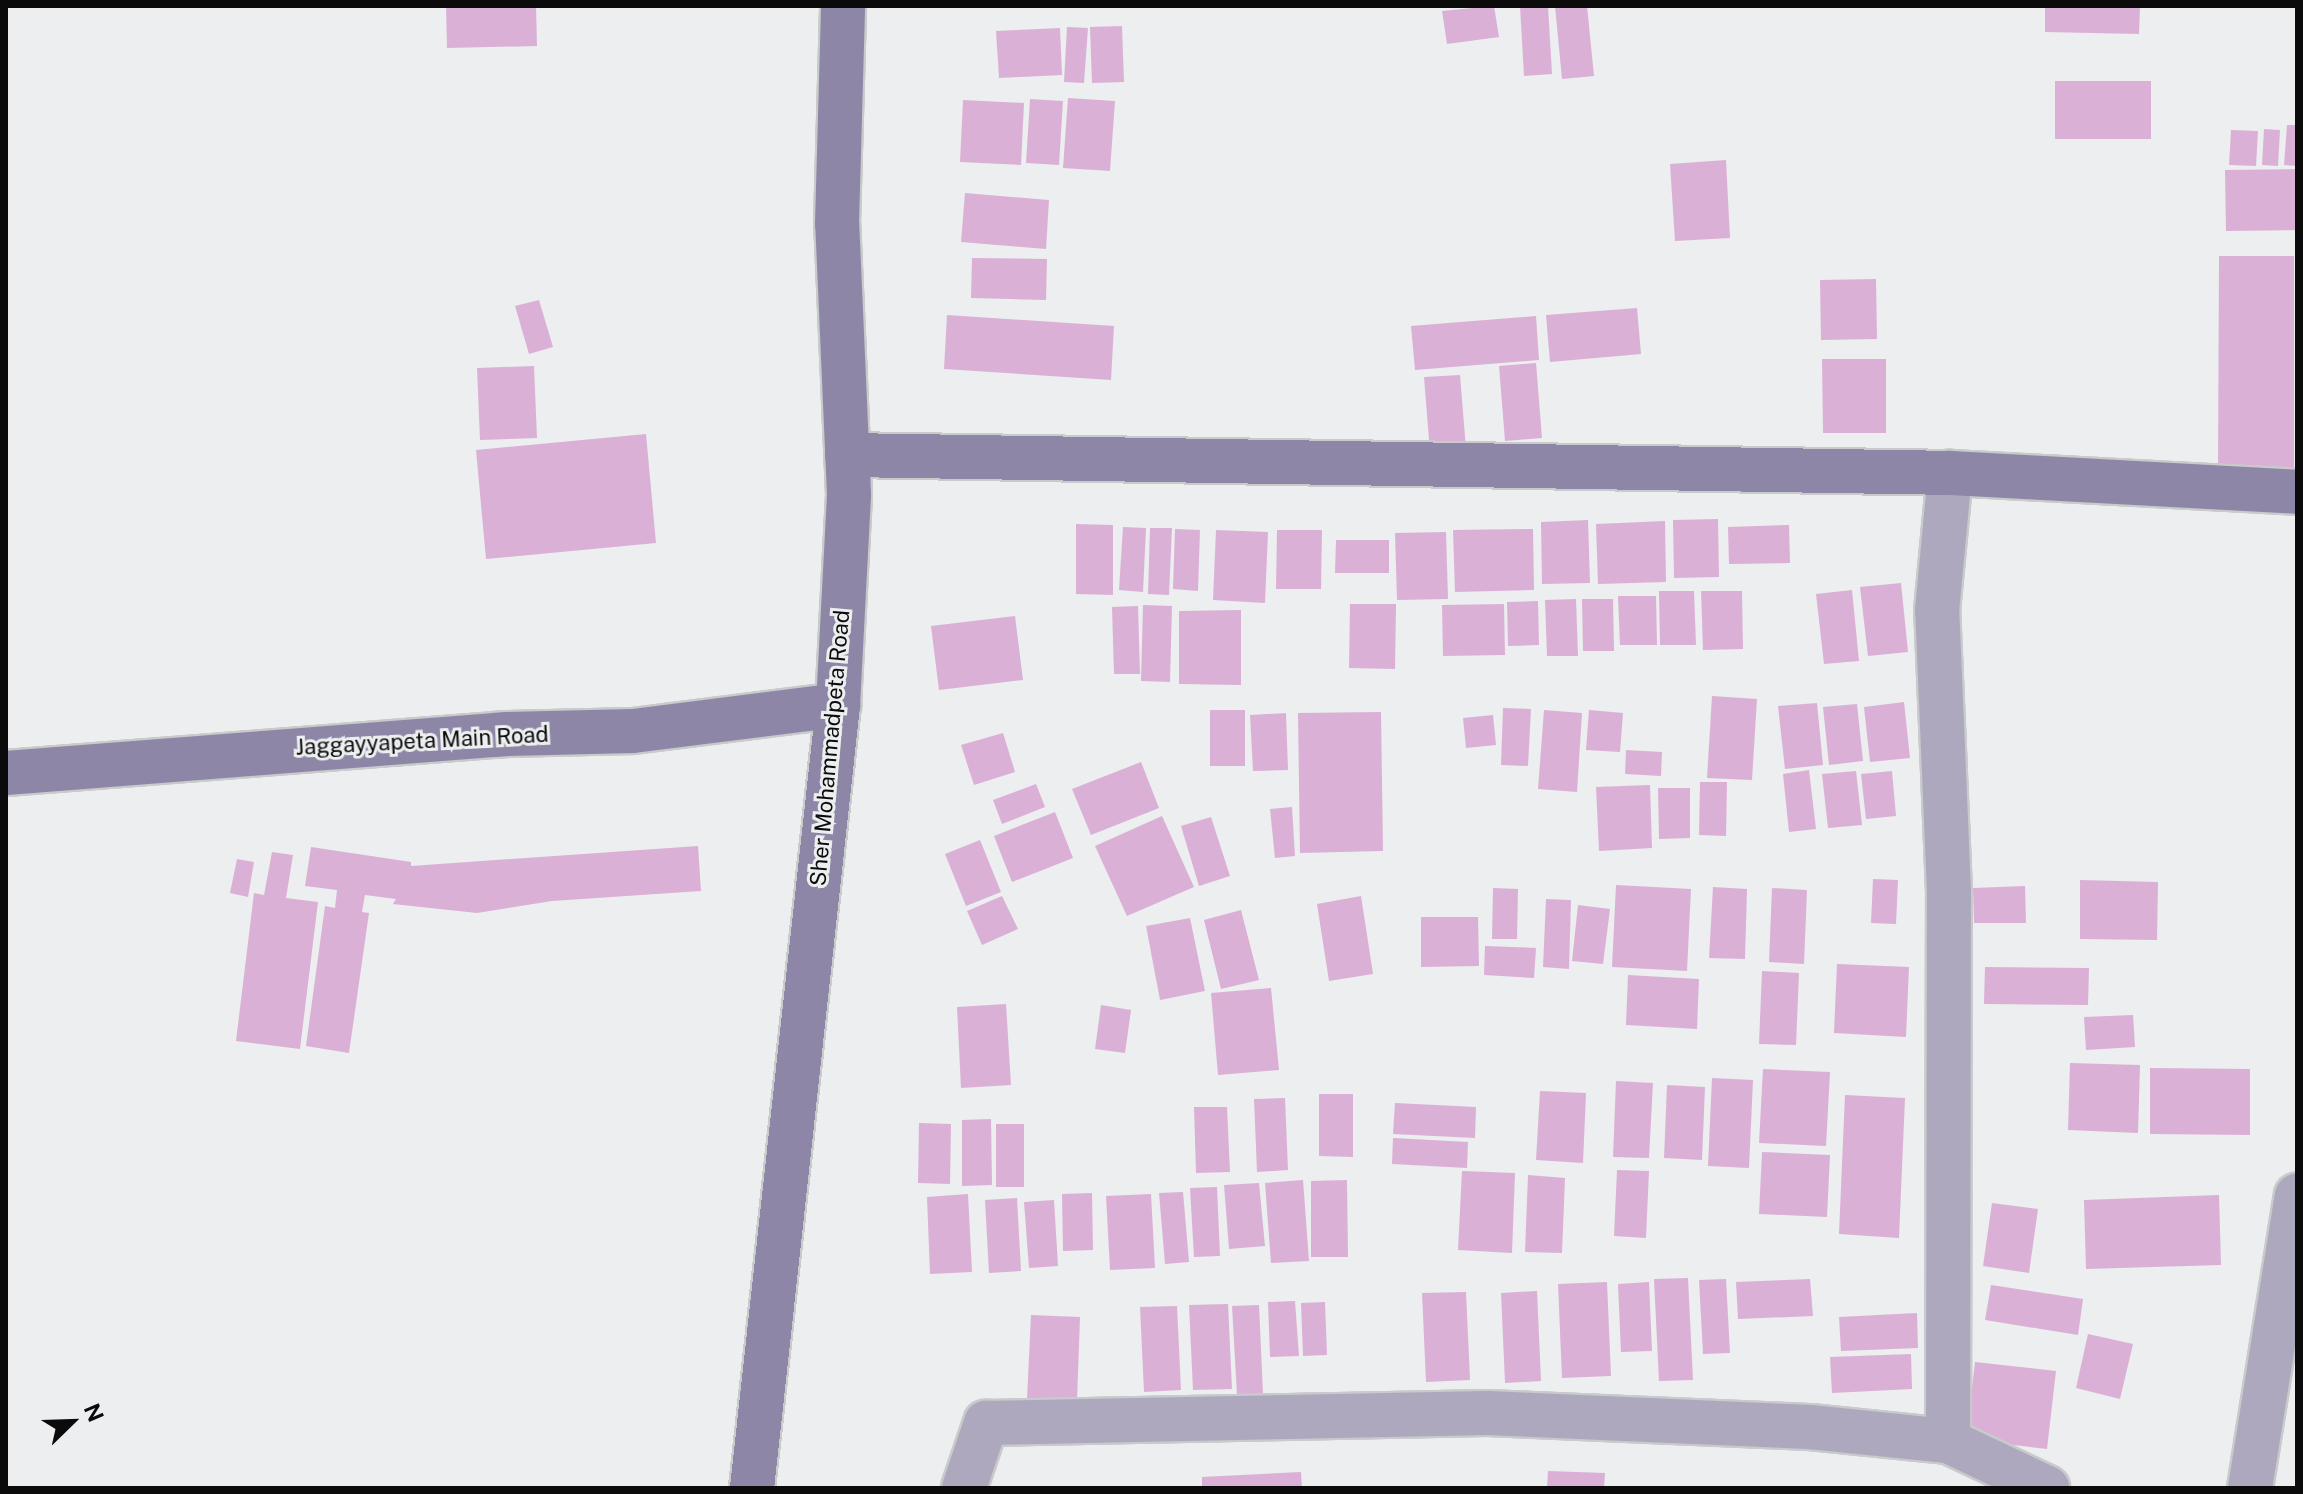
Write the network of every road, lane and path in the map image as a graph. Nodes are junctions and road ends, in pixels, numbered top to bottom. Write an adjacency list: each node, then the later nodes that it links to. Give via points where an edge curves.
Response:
1 (843, 6): 2 (main road, Sher Mohammadpeta Road, via 837,224)
2 (847, 455): 3 (main road); 5 (main road, Sher Mohammadpeta Road)
3 (1950, 473): 4 (main road); 8 (street, via 1937,611 1949,892)
4 (2297, 492)
5 (838, 705): 6 (main road, Jaggayyapeta Main Road, via 633,731 475,736); 9 (main road, Sher Mohammadpeta Road)
6 (6, 773)
7 (2297, 1196): 12 (street)
8 (1948, 1441): 10 (street, via 1810,1427 1488,1413 986,1423); 11 (street)
9 (752, 1488)
10 (964, 1488)
11 (2047, 1488)
12 (2250, 1488)

